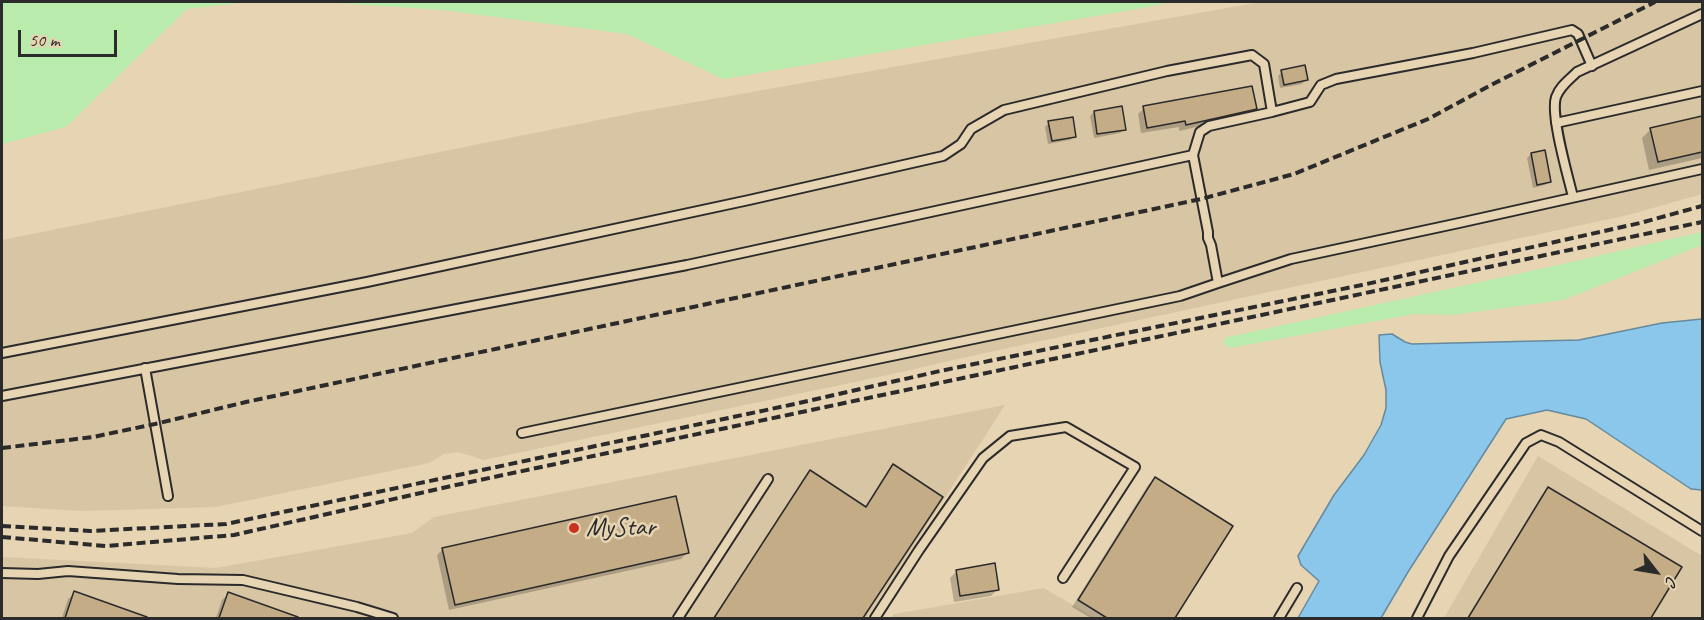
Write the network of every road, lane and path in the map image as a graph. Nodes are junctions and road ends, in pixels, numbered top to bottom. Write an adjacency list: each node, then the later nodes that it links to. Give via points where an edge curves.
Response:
1 (1702, 16): 2 (lane)
2 (1592, 66): 4 (lane, via 1578,34 1572,30 1336,79 1321,85 1310,102); 5 (lane, via 1577,72 1561,87 1555,99)
3 (1702, 91): 5 (lane)
4 (1272, 112): 6 (lane, via 1209,126 1200,132); 10 (lane, via 1264,64 1252,55 1167,71 1004,110 971,129 961,144 943,156 367,282)
5 (1556, 123): 8 (lane)
6 (1193, 155): 9 (lane); 11 (lane, via 687,265)
7 (1702, 169): 8 (lane)
8 (1573, 197): 9 (lane, via 1291,259)
9 (1218, 283): 13 (lane, via 1180,296)
10 (2, 353)
11 (145, 368): 12 (lane); 15 (lane)
12 (2, 396)
13 (522, 433)
14 (768, 479): 21 (lane)
15 (168, 496)
16 (1702, 531): 24 (lane, via 1559,442 1541,435 1526,443 1449,556)
17 (2, 573): 20 (lane, via 68,571 243,579)
18 (1063, 578): 22 (lane, via 1135,466 1066,427 1010,436 983,458)
19 (1298, 588): 23 (lane)
20 (393, 618)
21 (678, 618)
22 (875, 618)
23 (1279, 618)
24 (1416, 618)

